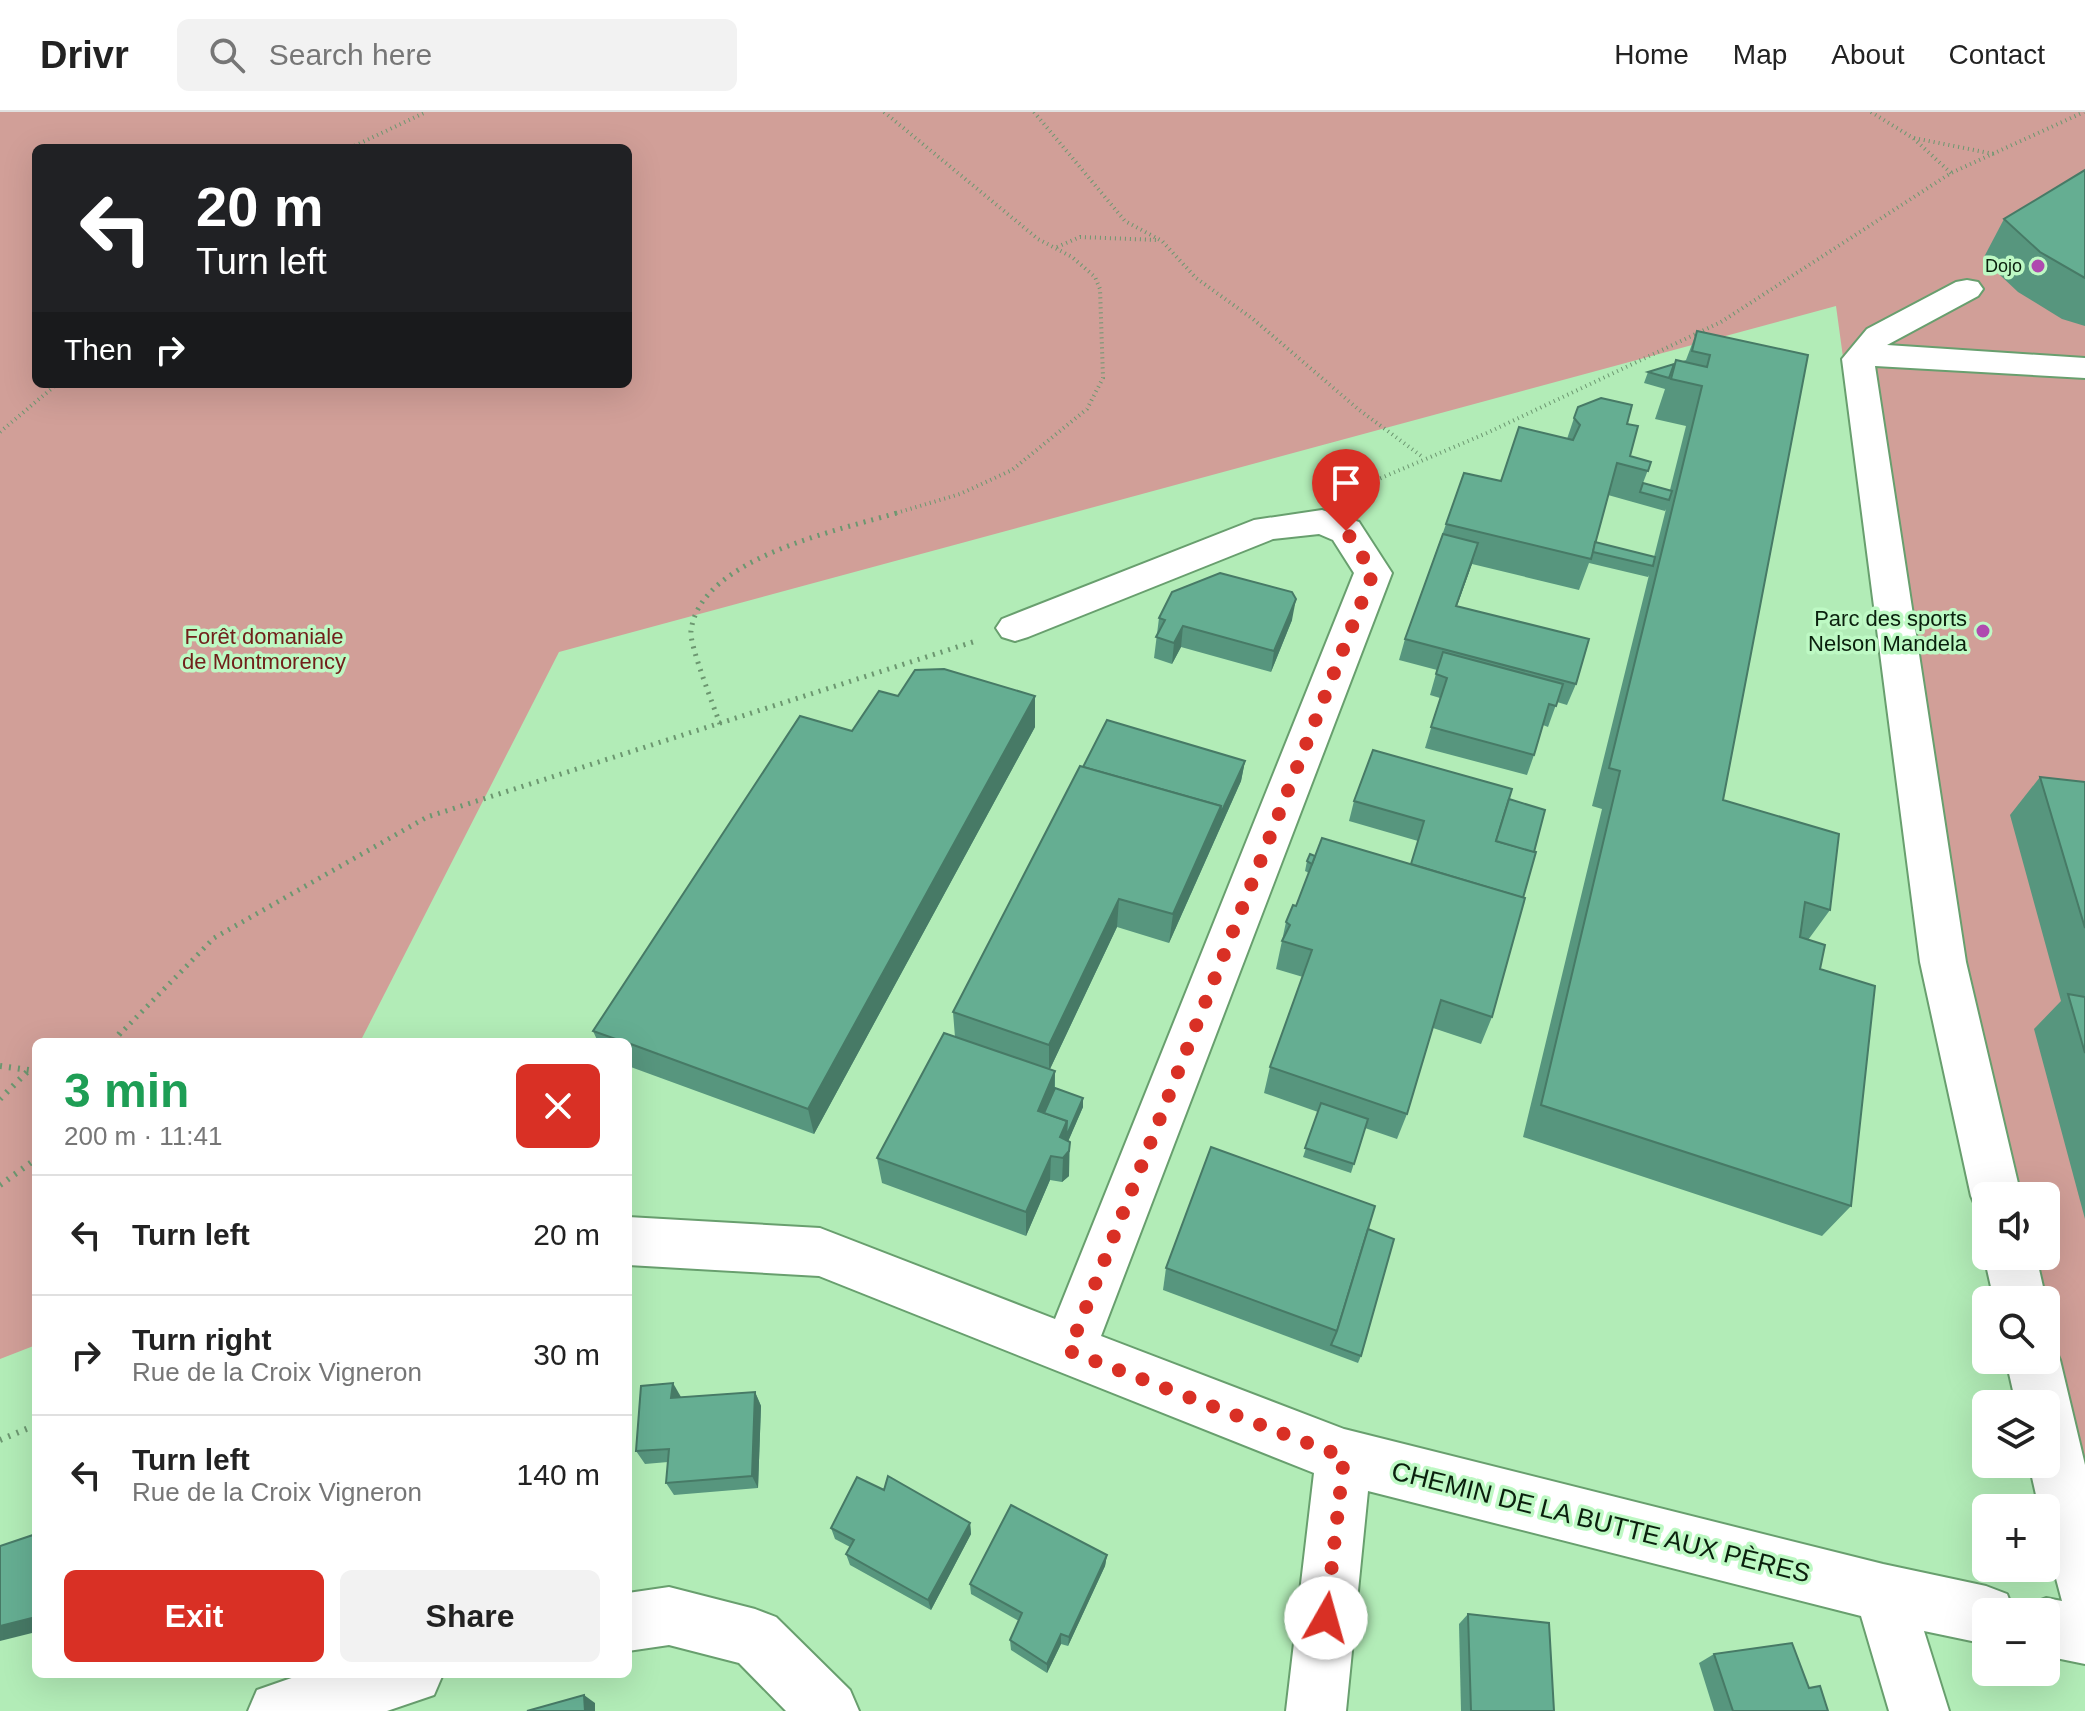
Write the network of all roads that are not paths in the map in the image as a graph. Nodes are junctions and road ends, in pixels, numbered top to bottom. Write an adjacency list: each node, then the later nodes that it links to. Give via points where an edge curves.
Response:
1 (1967, 289): 2 (street, via 1878,336)
2 (1858, 359): 3 (street, via 1884,355); 5 (street, via 1943,962)
3 (2085, 368)
4 (1015, 628): 7 (street, via 1267,528 1322,522 1346,531 1373,573)
5 (1993, 1182)
6 (632, 1241): 7 (street, CHEMIN DE LA BUTTE AUX PÈRES, via 820,1252)
7 (1069, 1351): 8 (street, CHEMIN DE LA BUTTE AUX PÈRES)
8 (1344, 1457): 11 (street, CHEMIN DE LA BUTTE AUX PÈRES); 19 (street)
9 (2060, 1477): 10 (street)
10 (2085, 1587)
11 (1883, 1593): 12 (street, CHEMIN DE LA BUTTE AUX PÈRES); 20 (street)
12 (1972, 1612)
13 (632, 1621): 18 (street, via 669,1616 755,1638)
14 (2060, 1630): 15 (street)
15 (2085, 1635)
16 (398, 1678): 17 (street)
17 (278, 1711)
18 (829, 1711)
19 (1316, 1711)
20 (1919, 1711)

